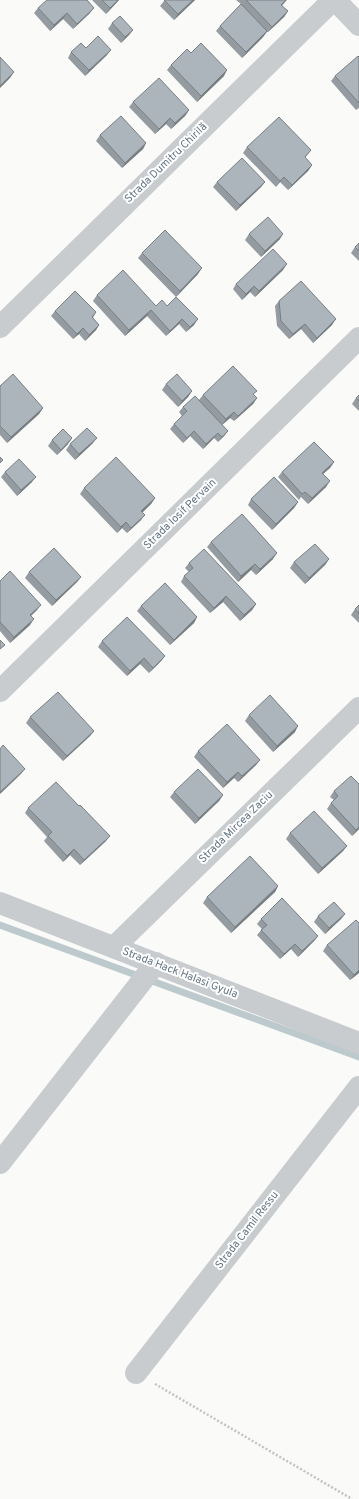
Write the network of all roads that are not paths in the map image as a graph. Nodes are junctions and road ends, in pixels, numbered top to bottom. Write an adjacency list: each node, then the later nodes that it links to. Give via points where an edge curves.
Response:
1 (334, 0): 2 (street); 3 (street, Strada Dumitru Chirilă)
2 (359, 25)
3 (0, 327)
4 (359, 338): 5 (street, Strada Iosif Pervain)
5 (0, 690)
6 (359, 708): 8 (street, Strada Mircea Zaciu)
7 (0, 903): 8 (street, Strada Hack Halasi Gyula)
8 (114, 947): 9 (street, Strada Hack Halasi Gyula)
9 (156, 963): 10 (street, Strada Hack Halasi Gyula); 12 (street)
10 (359, 1043)
11 (359, 1087): 13 (street, Strada Camil Ressu)
12 (0, 1163)
13 (136, 1373)

